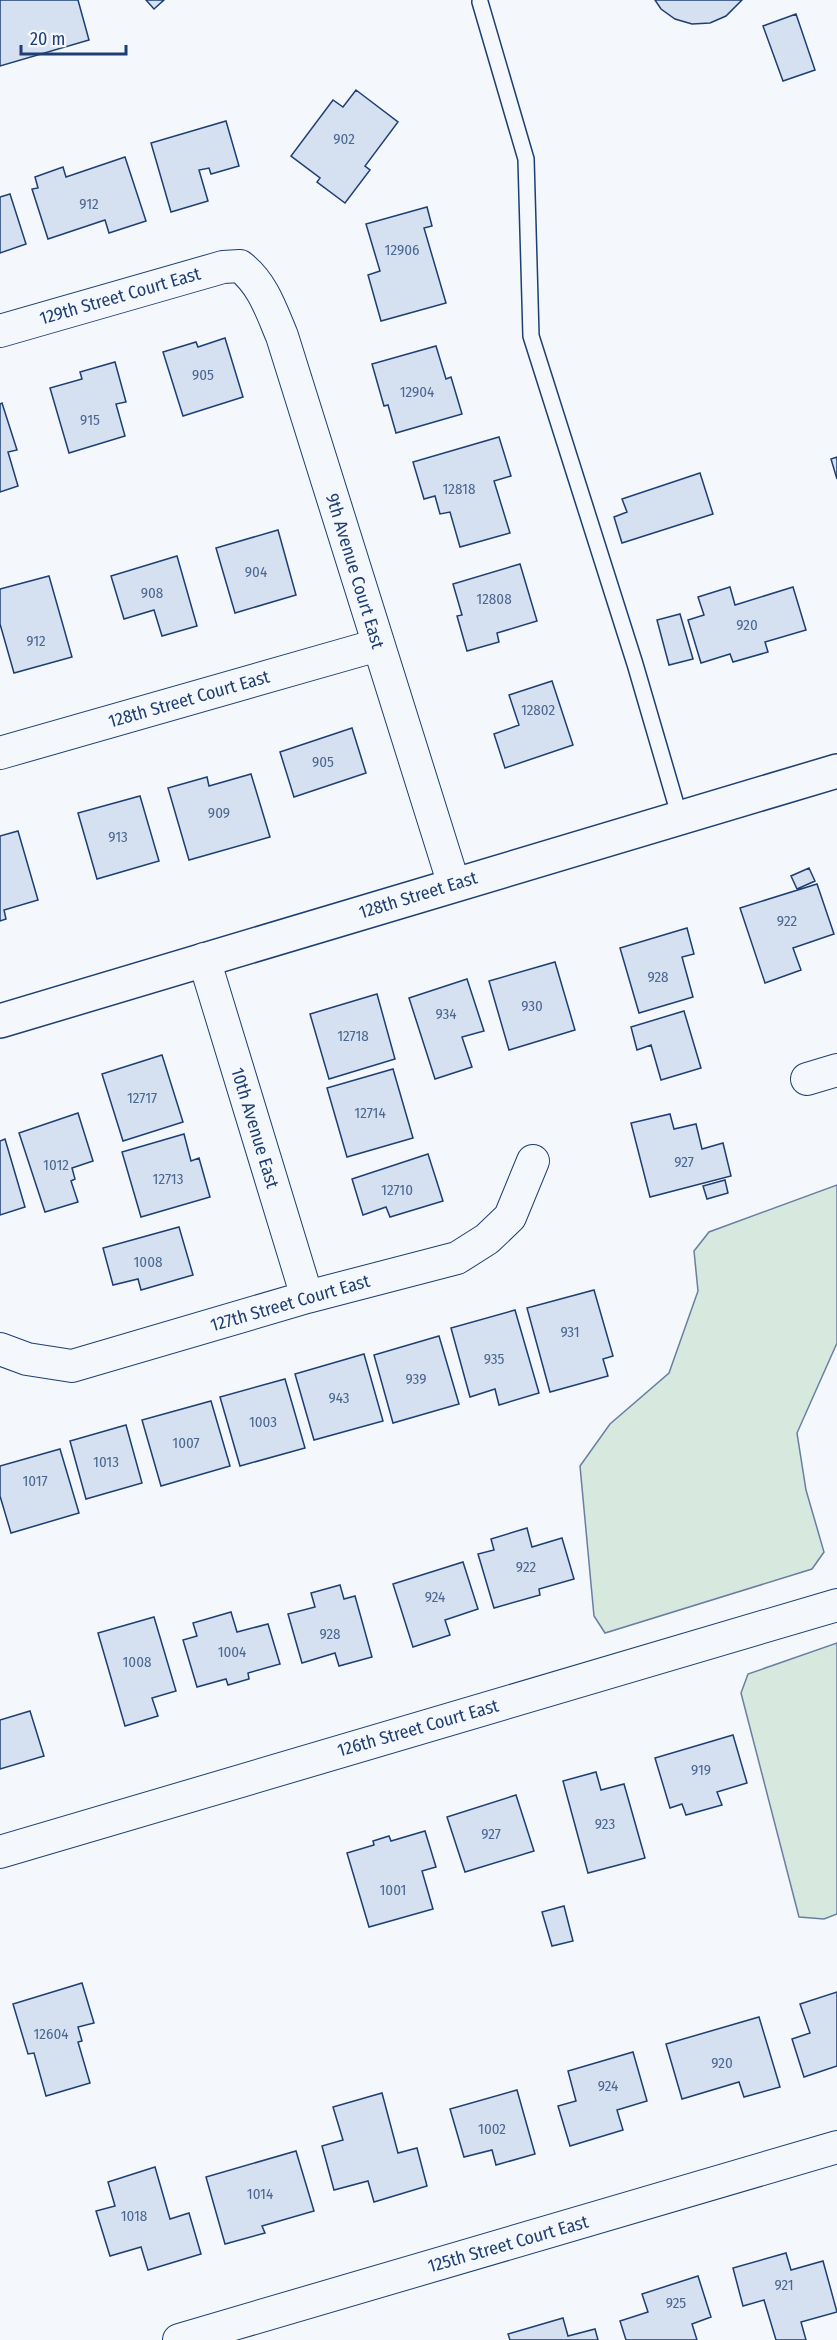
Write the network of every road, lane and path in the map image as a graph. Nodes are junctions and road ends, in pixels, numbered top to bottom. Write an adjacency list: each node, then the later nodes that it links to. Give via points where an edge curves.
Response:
1 (480, 2): 7 (lane, via 526,159 531,336)
2 (240, 266): 3 (street, 129th Street Court East, via 223,267); 4 (street, 9th Avenue Court East, via 263,291 282,336)
3 (0, 331)
4 (378, 645): 5 (street, 128th Street Court East); 8 (street, 9th Avenue Court East)
5 (0, 753)
6 (837, 771): 7 (street, 128th Street East)
7 (680, 818): 8 (street, 128th Street East)
8 (454, 885): 9 (street, 128th Street East)
9 (204, 959): 10 (street, 128th Street East); 14 (street, 10th Avenue East)
10 (0, 1021)
11 (837, 1070): 12 (street)
12 (807, 1079)
13 (533, 1161): 14 (street, 127th Street Court East, via 510,1217 487,1239 457,1258)
14 (307, 1297): 15 (street, 127th Street Court East, via 72,1366 27,1359)
15 (0, 1349)
16 (837, 1605): 17 (street, 126th Street Court East)
17 (0, 1852)
18 (837, 2147): 19 (street, 125th Street Court East)
19 (178, 2340)

